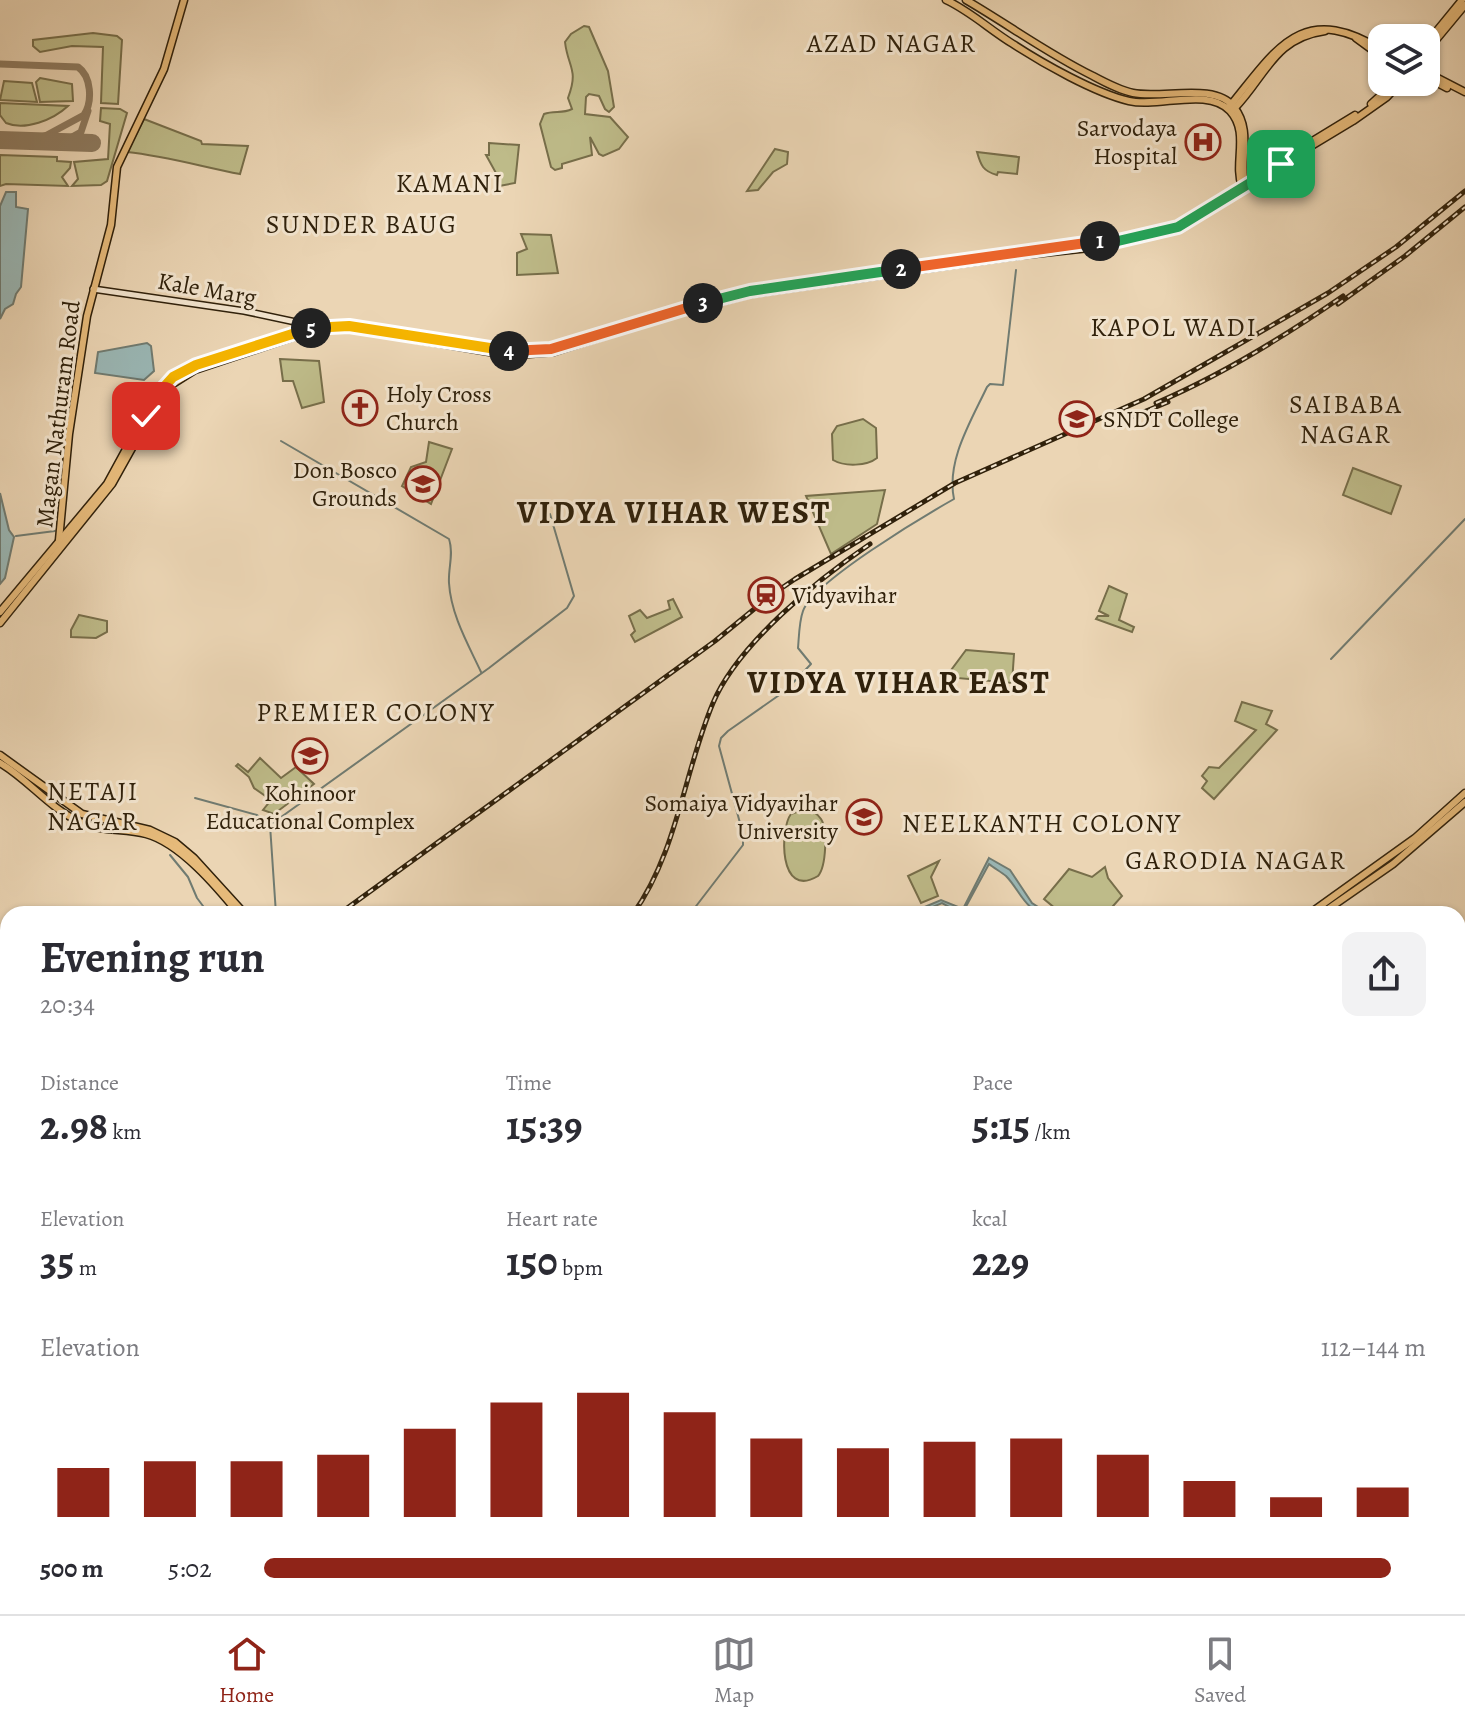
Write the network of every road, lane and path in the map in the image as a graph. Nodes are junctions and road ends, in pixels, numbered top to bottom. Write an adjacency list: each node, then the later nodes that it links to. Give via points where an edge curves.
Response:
1 (184, 0): 17 (main road, Magan Nathuram Road, via 164,69 117,167 111,225)
2 (946, 0): 9 (main road)
3 (966, 0): 7 (main road)
4 (1464, 3): 5 (main road); 6 (main road)
5 (1440, 29)
6 (1440, 34)
7 (1024, 38): 9 (main road); 10 (main road)
8 (1368, 43): 15 (main road, via 1337,29 1301,32 1271,52)
9 (1018, 47): 12 (main road)
10 (1101, 80): 12 (main road); 15 (main road, via 1150,95 1218,96)
11 (1440, 82): 13 (main road)
12 (1097, 88): 15 (main road, via 1148,104 1197,99)
13 (1465, 94)
14 (1381, 96): 16 (main road)
15 (1231, 108): 16 (main road, via 1242,129)
16 (1243, 184): 18 (main road, via 1171,227 1089,248 770,289 554,350 517,355 350,328)
17 (93, 289): 18 (main road, Kale Marg, via 211,305); 19 (main road, Magan Nathuram Road, via 69,434)
18 (313, 329): 19 (main road, via 173,377 107,484)
19 (61, 542): 20 (main road); 21 (main road)
20 (0, 612)
21 (0, 623)
22 (2, 762): 23 (main road); 23 (main road)
23 (17, 770): 29 (main road, via 82,814 162,834); 29 (main road, via 79,822 149,834)
24 (1465, 793): 27 (main road)
25 (1454, 795): 27 (main road)
26 (1465, 802): 33 (main road, via 1393,864)
27 (1451, 806): 28 (main road)
28 (1415, 838): 31 (main road); 32 (main road)
29 (192, 860): 30 (main road)
30 (235, 906)
31 (1316, 906)
32 (1317, 906)
33 (1333, 906)

